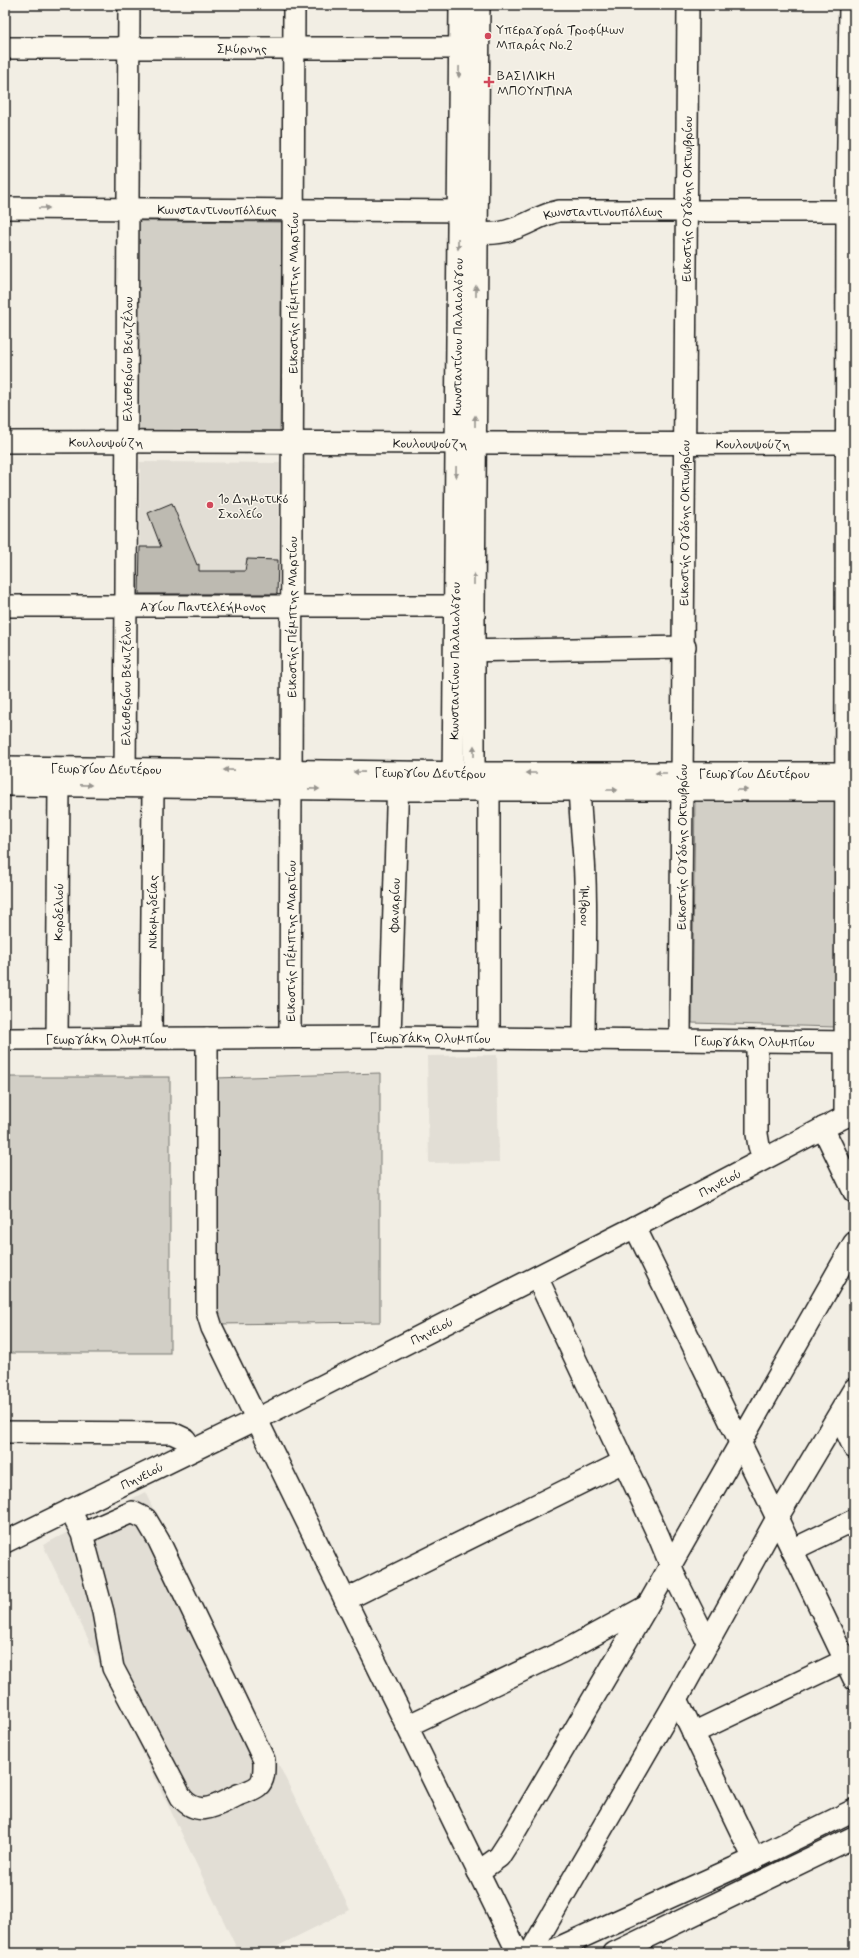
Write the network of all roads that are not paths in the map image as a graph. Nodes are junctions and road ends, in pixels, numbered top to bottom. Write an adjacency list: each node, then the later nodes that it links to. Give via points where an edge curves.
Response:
1 (129, 5): 9 (street, Ελευθερίου Βενιζέλου)
2 (294, 5): 7 (street, Εικοστής Πέμπτης Μαρτίου)
3 (460, 5): 10 (street, Κωνσταντίνου Παλαιολόγου)
4 (479, 5): 10 (street, Κωνσταντίνου Παλαιολόγου)
5 (688, 5): 15 (street, Εικοστής Ογδόης Οκτωβρίου)
6 (850, 5): 16 (street)
7 (294, 47): 9 (street, Σμύρνης); 10 (street, Σμύρνης); 13 (street, Εικοστής Πέμπτης Μαρτίου)
8 (5, 48): 9 (street, Σμύρνης)
9 (128, 48): 12 (street, Ελευθερίου Βενιζέλου)
10 (469, 48): 14 (street, Κωνσταντίνου Παλαιολόγου)
11 (5, 208): 12 (street, Κωνσταντινουπόλεως, one-way to 12)
12 (128, 208): 13 (street, Κωνσταντινουπόλεως); 20 (street, Ελευθερίου Βενιζέλου)
13 (294, 210): 14 (street, Κωνσταντινουπόλεως); 21 (street, Εικοστής Πέμπτης Μαρτίου)
14 (467, 211): 17 (street, Κωνσταντίνου Παλαιολόγου); 22 (street, Κωνσταντίνου Παλαιολόγου, one-way to 22)
15 (686, 211): 16 (street, Κωνσταντινουπόλεως); 17 (street, Κωνσταντινουπόλεως, via 559,211 504,232); 24 (street, Εικοστής Ογδόης Οκτωβρίου)
16 (851, 211): 18 (street)
17 (476, 233): 22 (street, Κωνσταντίνου Παλαιολόγου, one-way to 17)
18 (850, 399): 23 (street)
19 (5, 442): 20 (street, Κουλουψούζη)
20 (127, 442): 21 (street, Κουλουψούζη); 27 (street, Ελευθερίου Βενιζέλου)
21 (293, 442): 22 (street, Κουλουψούζη); 29 (street, Εικοστής Πέμπτης Μαρτίου)
22 (466, 443): 24 (street, Κουλουψούζη); 28 (street, Κωνσταντίνου Παλαιολόγου)
23 (850, 443): 24 (street, Κουλουψούζη); 25 (street)
24 (686, 445): 30 (street, Εικοστής Ογδόης Οκτωβρίου)
25 (850, 596): 32 (street)
26 (5, 606): 27 (street, Αγίου Παντελεήμονος)
27 (126, 606): 29 (street, Αγίου Παντελεήμονος); 34 (street, Ελευθερίου Βενιζέλου)
28 (464, 606): 29 (street, Αγίου Παντελεήμονος); 31 (street, Κωνσταντίνου Παλαιολόγου)
29 (292, 607): 35 (street, Εικοστής Πέμπτης Μαρτίου)
30 (684, 647): 31 (street); 41 (street, Εικοστής Ογδόης Οκτωβρίου)
31 (464, 651): 37 (street, Κωνσταντίνου Παλαιολόγου); 38 (street, Κωνσταντίνου Παλαιολόγου, one-way to 31)
32 (850, 661): 40 (street)
33 (5, 767): 34 (street, Γεωργίου Δευτέρου)
34 (126, 777): 35 (street, Γεωργίου Δευτέρου, one-way to 34); 43 (street, Γεωργίου Δευτέρου, one-way to 34); 44 (street, Γεωργίου Δευτέρου)
35 (291, 780): 36 (street, Γεωργίου Δευτέρου); 44 (street, Γεωργίου Δευτέρου); 45 (street, Εικοστής Πέμπτης Μαρτίου)
36 (398, 781): 37 (street, Γεωργίου Δευτέρου); 46 (street, Φαναρίου)
37 (453, 781): 38 (street, Γεωργίου Δευτέρου)
38 (482, 781): 39 (street, Γεωργίου Δευτέρου); 51 (street, Κωνσταντίνου Παλαιολόγου)
39 (579, 781): 41 (street, Γεωργίου Δευτέρου); 52 (street, Ίμβρου, via 584,904)
40 (850, 781): 41 (street, Γεωργίου Δευτέρου); 55 (street)
41 (683, 782): 53 (street, Εικοστής Ογδόης Οκτωβρίου)
42 (5, 785): 43 (street, Γεωργίου Δευτέρου)
43 (59, 785): 50 (street, Κορδελιού)
44 (153, 786): 47 (street, Νικομηδείας)
45 (290, 1037): 46 (street, Γεωργάκη Ολυμπίου); 48 (street, Γεωργάκη Ολυμπίου)
46 (390, 1037): 51 (street, Γεωργάκη Ολυμπίου)
47 (151, 1038): 48 (street, Γεωργάκη Ολυμπίου); 50 (street, Γεωργάκη Ολυμπίου)
48 (207, 1038): 65 (street, via 207,1312 212,1328)
49 (5, 1039): 50 (street, Γεωργάκη Ολυμπίου)
50 (57, 1039)
51 (490, 1039): 52 (street, Γεωργάκη Ολυμπίου)
52 (584, 1039): 53 (street, Γεωργάκη Ολυμπίου)
53 (680, 1040): 54 (street, Γεωργάκη Ολυμπίου)
54 (757, 1041): 55 (street, Γεωργάκη Ολυμπίου); 58 (street, via 757,1134)
55 (850, 1042): 56 (street)
56 (850, 1114): 57 (street, Πηνειού)
57 (823, 1128): 58 (street, Πηνειού); 59 (street)
58 (763, 1159): 60 (street, Πηνειού)
59 (854, 1192)
60 (634, 1227): 62 (street, Πηνειού); 67 (street)
61 (854, 1242): 67 (street)
62 (537, 1276): 65 (street, Πηνειού); 70 (street)
63 (854, 1389): 64 (street)
64 (839, 1416): 68 (street); 72 (street)
65 (257, 1419): 69 (street, Πηνειού); 78 (street)
66 (5, 1432): 69 (street, via 172,1433 185,1439)
67 (741, 1442): 72 (street); 77 (street)
68 (854, 1448)
69 (193, 1450): 71 (street, Πηνειού)
70 (623, 1462): 77 (street); 78 (street)
71 (70, 1510): 74 (street); 75 (street, Πηνειού)
72 (778, 1518): 76 (street); 80 (street)
73 (854, 1520): 76 (street)
74 (82, 1534): 74 (street, via 103,1612 113,1668 181,1797 192,1808 210,1809 258,1786 264,1776 264,1760 159,1541 146,1519 132,1512)
75 (5, 1542)
76 (792, 1550): 81 (street)
77 (671, 1564): 79 (street); 80 (street)
78 (345, 1600): 84 (street)
79 (648, 1605): 84 (street, via 570,1648); 89 (street, via 499,1858)
80 (708, 1643): 83 (street)
81 (849, 1658): 82 (street); 85 (street)
82 (854, 1679)
83 (676, 1699): 85 (street); 91 (street)
84 (407, 1726): 89 (street)
85 (693, 1733): 88 (street)
86 (854, 1810): 88 (street)
87 (854, 1837): 93 (street)
88 (754, 1859): 92 (street)
89 (478, 1872): 90 (street)
90 (518, 1953)
91 (530, 1953)
92 (547, 1953)
93 (614, 1953)

